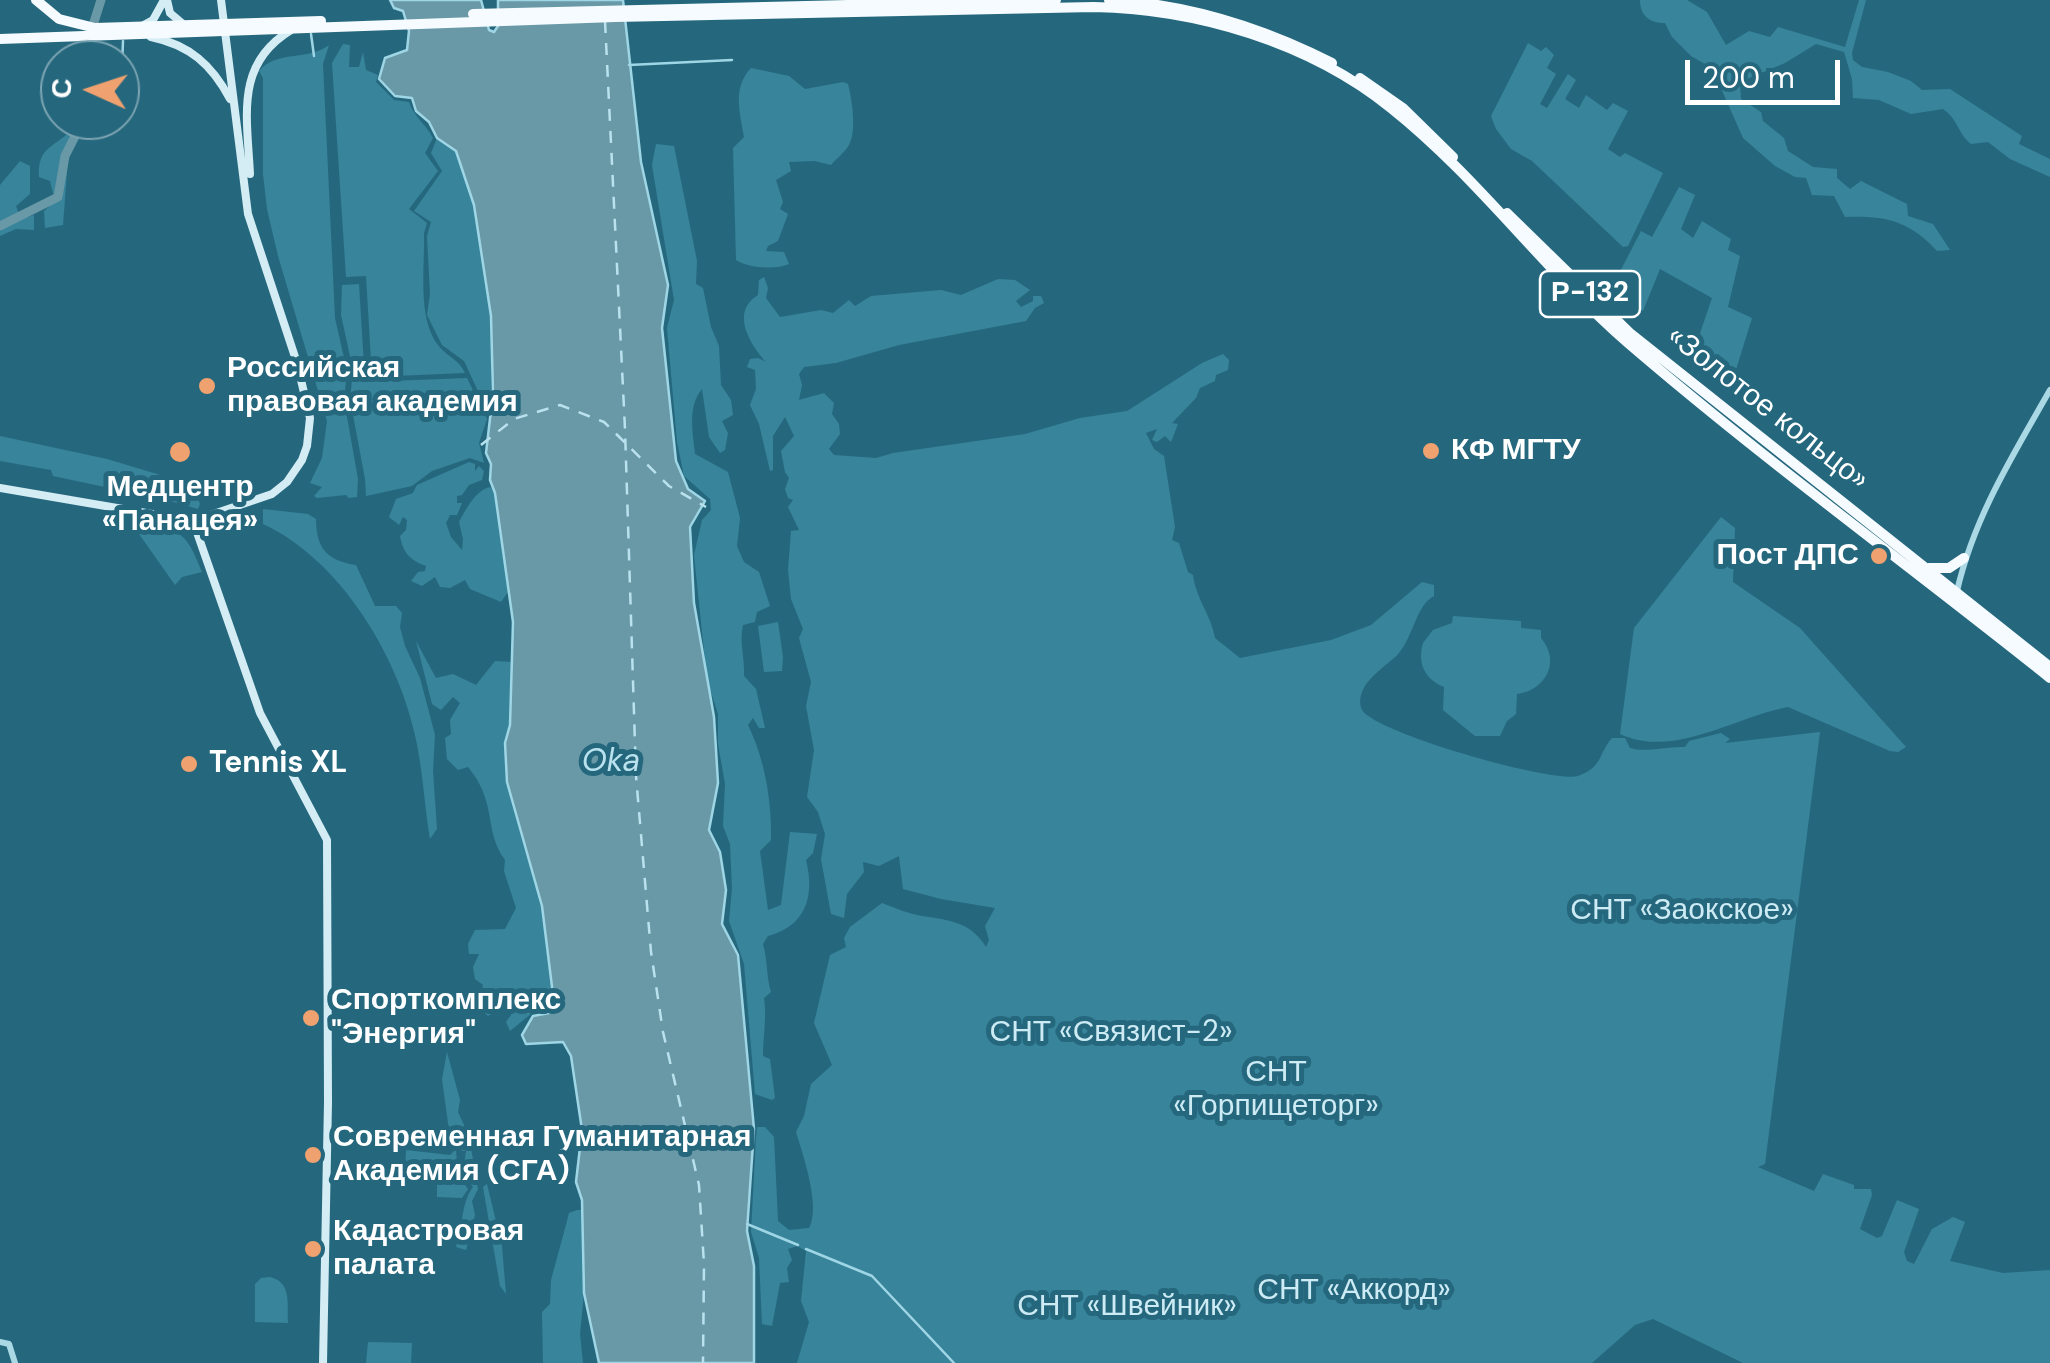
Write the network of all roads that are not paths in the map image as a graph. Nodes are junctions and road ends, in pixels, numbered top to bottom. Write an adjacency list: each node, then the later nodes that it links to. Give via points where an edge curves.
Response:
1 (36, 0): 12 (highway, Р-132, via 79,26)
2 (165, 0): 8 (main road); 12 (main road)
3 (222, 0): 14 (main road)
4 (1071, 0): 6 (highway, Р-132)
5 (1098, 0): 20 (highway, «Золотое кольцо» / Р-132, via 1203,13 1258,28 1380,91 1631,334)
6 (758, 12): 7 (highway, Р-132); 21 (highway, «Золотое кольцо» / Р-132, via 1134,9 1254,35 1340,75 1388,105 1627,342)
7 (321, 24): 9 (highway, Р-132); 11 (highway, Р-132)
8 (187, 26): 10 (highway, Р-132); 12 (highway, Р-132)
9 (269, 27): 10 (highway, Р-132); 11 (highway, Р-132)
10 (213, 29): 12 (highway, Р-132)
11 (291, 30): 15 (main road, via 267,47 250,83)
12 (141, 31): 13 (highway, Р-132); 14 (main road, via 202,60)
13 (0, 39)
14 (236, 110): 15 (main road)
15 (247, 193): 18 (main road, via 252,233 296,363 310,434 288,482 254,502)
16 (2050, 390): 19 (street)
17 (0, 488): 18 (main road)
18 (192, 521): 26 (main road, via 260,713 327,840)
19 (1964, 558): 20 (highway, via 1949,568); 21 (street)
20 (1927, 567): 21 (highway, «Золотое кольцо» / Р-132)
21 (1955, 597): 22 (highway, «Золотое кольцо» / Р-132); 23 (highway, «Золотое кольцо» / Р-132)
22 (2050, 667)
23 (2050, 678)
24 (3, 1341): 25 (street)
25 (15, 1363)
26 (323, 1363)

